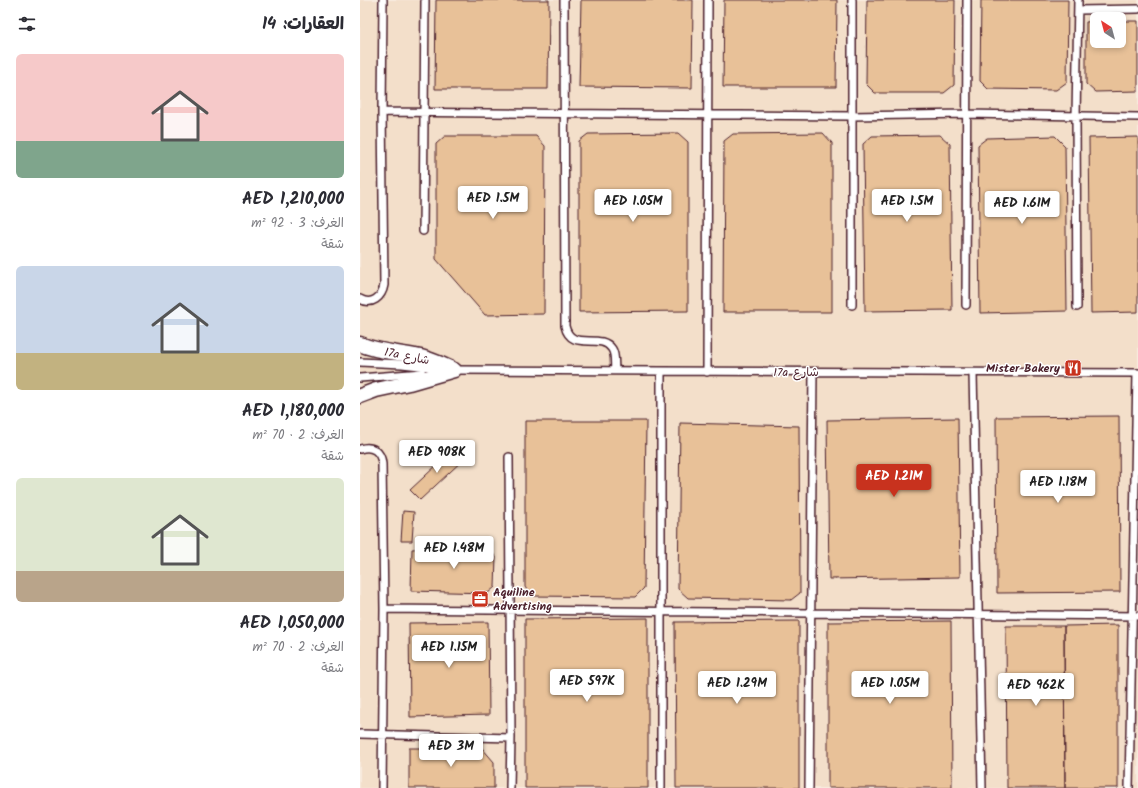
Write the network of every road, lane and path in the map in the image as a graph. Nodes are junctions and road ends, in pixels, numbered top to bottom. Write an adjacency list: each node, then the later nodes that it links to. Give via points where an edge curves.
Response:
1 (383, 0): 10 (lane)
2 (425, 0): 11 (lane)
3 (564, 0): 12 (lane)
4 (708, 0): 13 (lane)
5 (852, 0): 15 (lane)
6 (967, 0): 14 (lane)
7 (1078, 0): 9 (lane)
8 (1138, 9): 9 (lane)
9 (1078, 10): 16 (lane)
10 (382, 112): 11 (lane); 19 (lane, via 384,285 380,297 368,302)
11 (424, 113): 12 (lane); 18 (lane)
12 (564, 114): 13 (lane); 26 (lane, via 565,326 573,339 608,345 614,354)
13 (708, 114): 15 (lane); 28 (lane)
14 (966, 114): 15 (lane); 16 (lane); 21 (lane)
15 (852, 116): 20 (lane)
16 (1076, 117): 17 (lane); 22 (lane)
17 (1138, 117)
18 (424, 231)
19 (360, 299)
20 (852, 305)
21 (966, 305)
22 (1077, 308)
23 (360, 344): 25 (street, 17a شارع, via 381,351 418,356)
24 (360, 362): 25 (lane, 17a شارع)
25 (454, 370): 26 (lane, 17a شارع); 32 (lane, 17a شارع); 33 (street, 17a شارع)
26 (615, 371): 27 (lane, 17a شارع)
27 (661, 371): 28 (lane, 17a شارع); 38 (lane)
28 (708, 372): 29 (lane, 17a شارع)
29 (813, 372): 30 (lane, 17a شارع); 39 (lane)
30 (973, 372): 31 (lane, 17a شارع); 40 (lane)
31 (1137, 373): 41 (lane)
32 (360, 378)
33 (360, 396)
34 (360, 449): 36 (lane, via 372,448 382,459)
35 (509, 457): 37 (lane)
36 (384, 610): 37 (lane); 43 (lane)
37 (511, 611): 38 (lane); 44 (lane)
38 (661, 612): 39 (lane); 47 (lane)
39 (811, 613): 40 (lane); 48 (lane)
40 (978, 614): 41 (lane); 49 (lane)
41 (1135, 616): 50 (lane)
42 (360, 734): 43 (lane)
43 (382, 735): 44 (lane); 45 (lane)
44 (511, 738): 46 (lane)
45 (382, 788)
46 (510, 788)
47 (661, 788)
48 (809, 788)
49 (982, 788)
50 (1129, 788)

